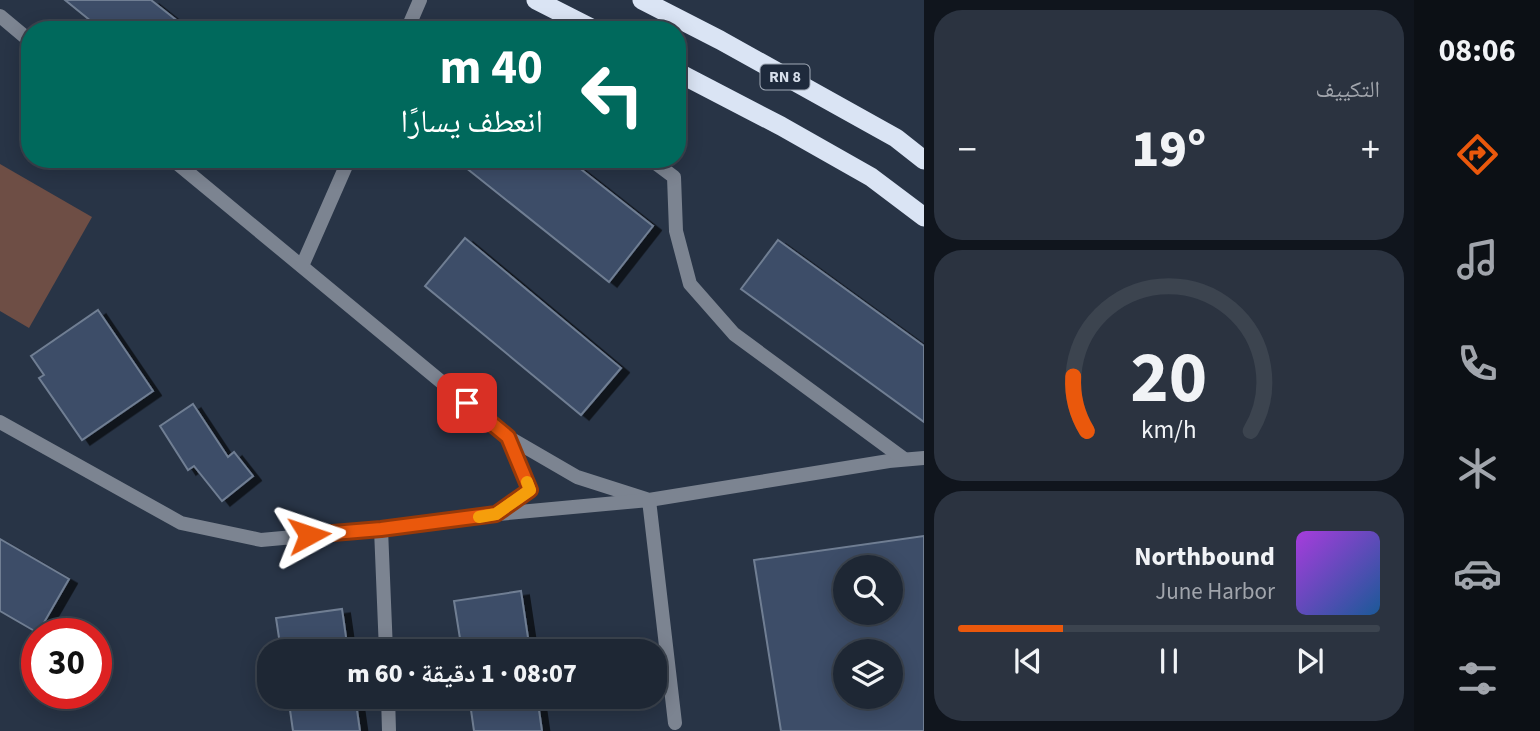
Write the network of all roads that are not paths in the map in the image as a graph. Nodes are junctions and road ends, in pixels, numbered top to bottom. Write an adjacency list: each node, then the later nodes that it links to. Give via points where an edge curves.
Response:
1 (420, 0): 5 (street)
2 (536, 0): 6 (highway)
3 (642, 0): 7 (highway, RN 8)
4 (0, 16): 9 (street)
5 (411, 21)
6 (577, 21)
7 (683, 21)
8 (686, 23): 11 (highway, RN 8, via 896,138)
9 (21, 34)
10 (686, 77): 15 (highway, RN 8, via 871,177)
11 (924, 160)
12 (183, 168): 16 (street)
13 (345, 168): 16 (street)
14 (662, 168): 20 (street, via 674,177 676,231 690,284 734,334)
15 (924, 217)
16 (302, 266): 18 (street)
17 (0, 422): 23 (street, via 181,523 261,540)
18 (508, 437): 21 (street, via 577,477); 22 (street, via 530,490)
19 (924, 458): 20 (street)
20 (904, 459): 21 (street)
21 (649, 499): 22 (street); 26 (street)
22 (496, 514): 23 (street)
23 (381, 529): 24 (street)
24 (386, 639)
25 (388, 709): 27 (street)
26 (676, 723)
27 (389, 731)

